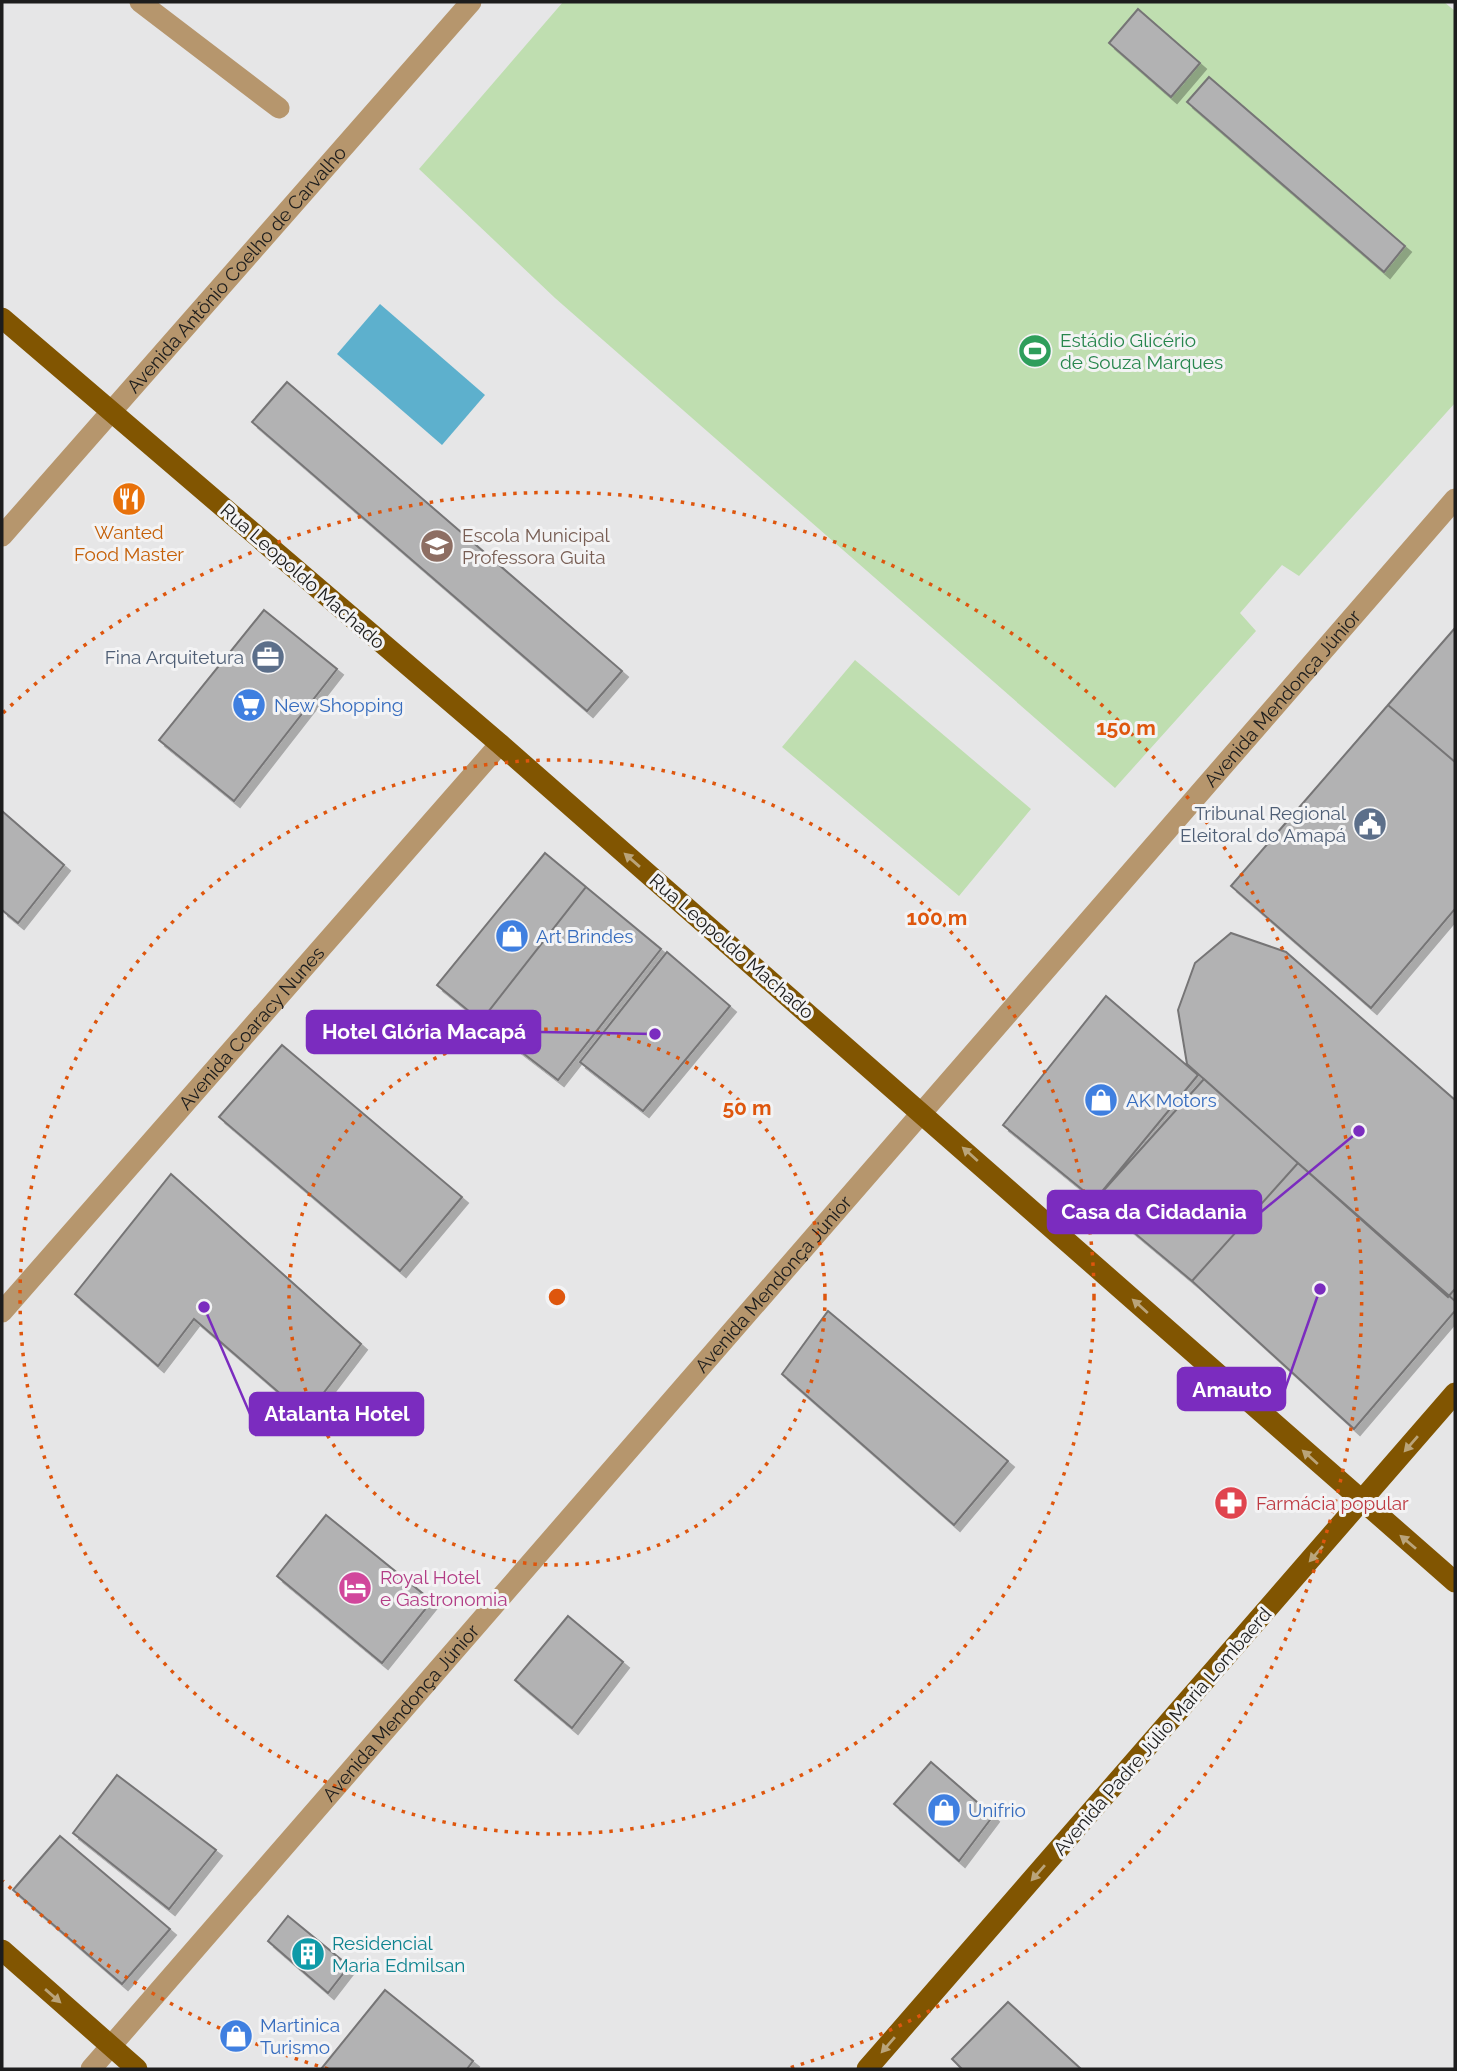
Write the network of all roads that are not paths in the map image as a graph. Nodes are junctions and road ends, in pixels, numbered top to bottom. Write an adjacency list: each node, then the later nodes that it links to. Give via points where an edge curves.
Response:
1 (140, 2): 3 (street)
2 (471, 2): 5 (street, Avenida Antônio Coelho de Carvalho)
3 (279, 108)
4 (2, 318): 5 (main road, Rua Leopoldo Machado)
5 (113, 413): 7 (street, Avenida Antônio Coelho de Carvalho); 8 (main road, Rua Leopoldo Machado)
6 (1455, 499): 9 (street, Avenida Mendonça Júnior)
7 (2, 536)
8 (499, 744): 9 (main road, Rua Leopoldo Machado, one-way to 8); 10 (street, Avenida Coaracy Nunes)
9 (922, 1112): 12 (main road, Rua Leopoldo Machado, one-way to 9); 15 (street, Avenida Mendonça Júnior)
10 (2, 1312)
11 (1455, 1393): 12 (main road, Avenida Padre Júlio Maria Lombaerd, one-way to 12)
12 (1361, 1502): 13 (main road, Rua Leopoldo Machado, one-way to 12); 18 (main road, Avenida Padre Júlio Maria Lombaerd, one-way to 18)
13 (1455, 1582)
14 (2, 1950): 15 (main road, one-way to 15)
15 (110, 2046): 16 (street, Avenida Mendonça Júnior); 17 (main road)
16 (91, 2069)
17 (137, 2069)
18 (867, 2069)

